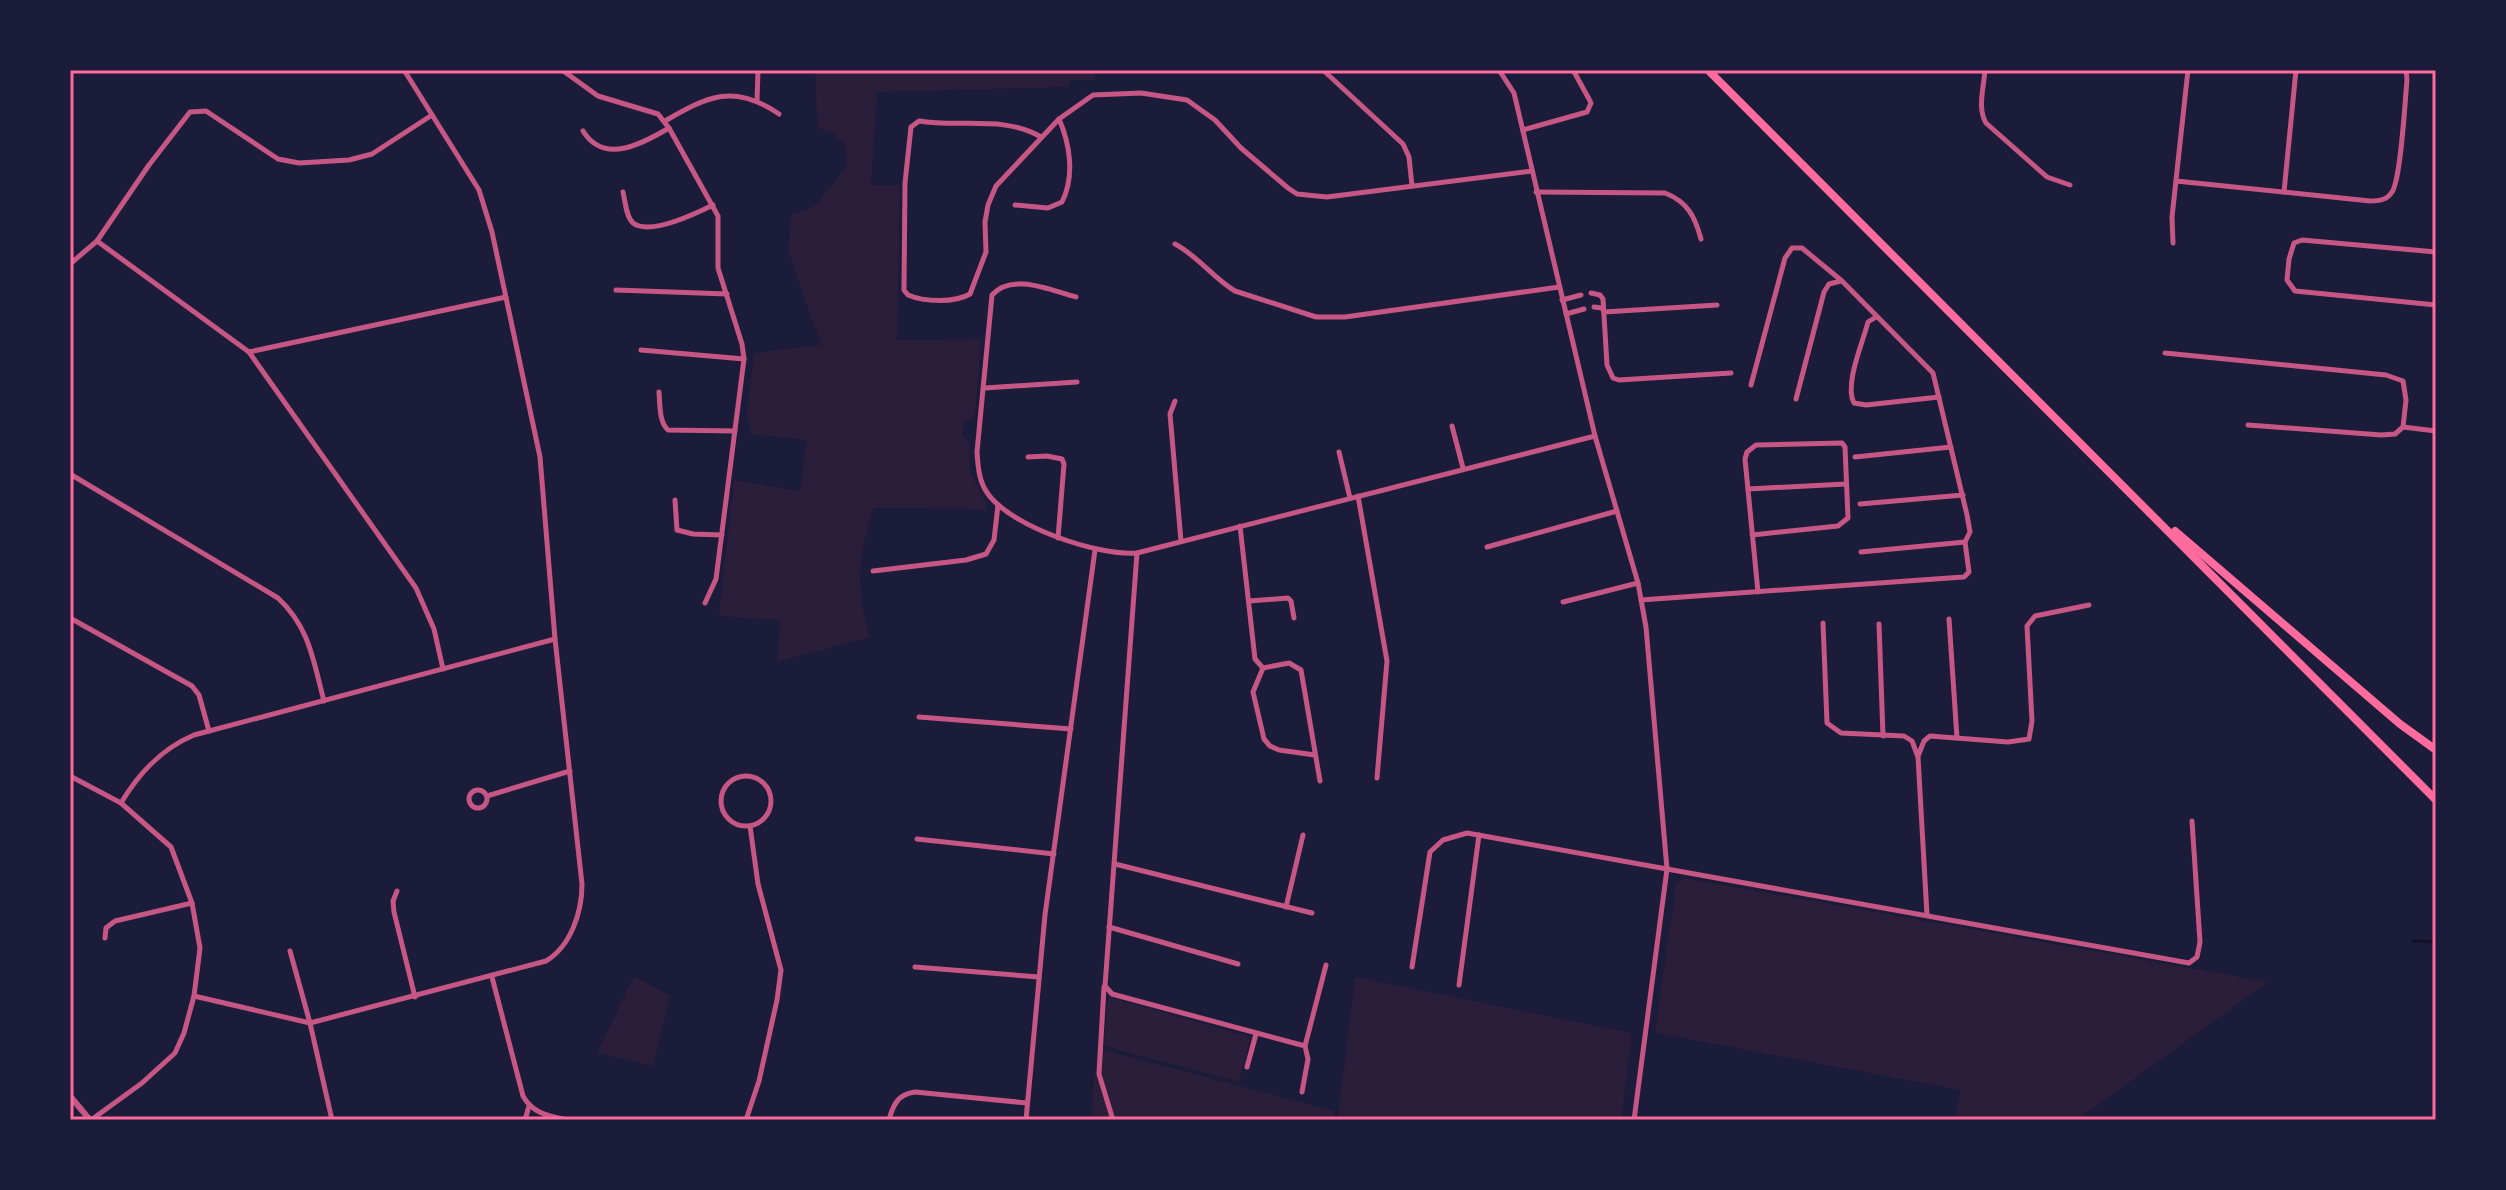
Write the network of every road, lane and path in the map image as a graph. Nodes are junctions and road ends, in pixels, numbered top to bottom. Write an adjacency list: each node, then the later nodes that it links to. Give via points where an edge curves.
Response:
1 (404, 70): 14 (street)
2 (562, 70): 16 (street, via 598,96 648,109)
3 (758, 70): 12 (street)
4 (1323, 70): 24 (street, via 1403,144)
5 (1499, 70): 18 (street, via 1514,93)
6 (1573, 70): 18 (street, via 1591,103 1587,112)
7 (1708, 70): 85 (highway)
8 (1985, 70): 23 (street, via 1986,123 2047,177)
9 (2188, 70): 22 (street)
10 (2296, 70): 27 (street)
11 (2406, 70): 27 (street, via 2397,174 2389,196 2370,201)
12 (757, 101): 13 (street); 16 (street, via 713,96)
13 (779, 114)
14 (432, 115): 31 (street, via 372,154 299,163 278,159 206,111 190,112); 42 (street, via 484,201)
15 (1059, 119): 20 (street); 24 (street, via 1093,95 1173,97 1200,107 1297,194 1327,197); 29 (street, via 1069,150 1065,195 1048,208)
16 (665, 121): 17 (street)
17 (669, 128): 19 (street, via 612,150 591,144); 28 (street)
18 (1523, 130): 21 (street)
19 (583, 131)
20 (1041, 137): 20 (street, via 991,195 986,252 974,287 964,298 908,295 905,183 911,127 919,121 992,124)
21 (1532, 171): 24 (street); 26 (street)
22 (2176, 181): 27 (street); 32 (street)
23 (2070, 185)
24 (1412, 186)
25 (623, 192): 28 (street, via 633,223 643,226 668,224)
26 (1536, 192): 30 (street, via 1665,193 1690,210); 37 (street)
27 (2284, 192)
28 (713, 205): 40 (street, via 718,216 718,268)
29 (1015, 205)
30 (1701, 239)
31 (97, 241): 35 (street); 53 (street)
32 (2173, 243)
33 (1175, 244): 37 (street, via 1235,291 1316,317)
34 (2436, 252): 46 (street, via 2302,240 2292,248 2287,280 2295,291)
35 (70, 264)
36 (1842, 281): 51 (street); 58 (street, via 1802,248 1789,250); 62 (street, via 1824,292)
37 (1559, 287): 44 (street)
38 (616, 290): 40 (street)
39 (1591, 293): 49 (street, via 1603,299)
40 (727, 294): 55 (street)
41 (1581, 295): 44 (street)
42 (506, 297): 53 (street); 109 (street, via 540,457)
43 (1076, 297): 59 (street, via 1028,284 996,290)
44 (1562, 300): 50 (street)
45 (1717, 305): 49 (street)
46 (2436, 305)
47 (1594, 307): 49 (street)
48 (1584, 309): 50 (street)
49 (1604, 312): 56 (street, via 1607,365 1613,378)
50 (1565, 314): 69 (street)
51 (1877, 317): 61 (street, via 1933,373); 61 (street, via 1868,322 1852,382 1854,403)
52 (641, 350): 55 (street)
53 (249, 352): 111 (street, via 410,578 434,629)
54 (2165, 353): 66 (street, via 2397,377 2406,389)
55 (744, 359): 67 (street)
56 (1731, 373)
57 (1077, 382): 59 (street)
58 (1751, 385)
59 (985, 388): 83 (street, via 978,470)
60 (659, 392): 67 (street, via 668,430)
61 (1939, 397): 70 (street)
62 (1796, 399)
63 (1175, 401): 90 (street, via 1170,414)
64 (2248, 425): 66 (street, via 2381,435)
65 (1452, 426): 74 (street)
66 (2403, 427): 68 (street)
67 (735, 431): 87 (street)
68 (2436, 431)
69 (1595, 436): 74 (street); 84 (street)
70 (1951, 447): 73 (street); 78 (street)
71 (1339, 452): 80 (street)
72 (1028, 457): 89 (street, via 1056,457 1064,464)
73 (1855, 457)
74 (1463, 468): 79 (street)
75 (70, 474): 112 (street, via 278,598 305,632)
76 (1846, 484): 77 (street); 77 (street, via 1842,443 1756,445 1745,459); 88 (street, via 1845,523)
77 (1748, 489): 88 (street)
78 (1963, 495): 82 (street); 91 (street, via 1970,532)
79 (1358, 496): 80 (street); 123 (street, via 1387,661)
80 (1350, 498): 86 (street)
81 (675, 500): 87 (street, via 677,530)
82 (1860, 504)
83 (998, 505): 89 (street); 96 (street, via 994,540 986,554)
84 (1617, 511): 92 (street); 97 (street)
85 (2152, 513): 118 (highway); 126 (highway)
86 (1240, 526): 90 (street); 100 (street)
87 (722, 535): 102 (street, via 716,579)
88 (1752, 535): 98 (street)
89 (1058, 538): 93 (street)
90 (1181, 541): 95 (street)
91 (1965, 542): 94 (street); 98 (street, via 1969,572 1960,578)
92 (1487, 547)
93 (1095, 550): 95 (street); 114 (street)
94 (1861, 552)
95 (1137, 553): 134 (street)
96 (873, 571)
97 (1638, 583): 99 (street); 101 (street)
98 (1758, 592): 99 (street)
99 (1641, 600): 135 (street)
100 (1249, 601): 105 (street, via 1288,598); 110 (street, via 1255,659)
101 (1563, 602)
102 (705, 603)
103 (2089, 605): 117 (street, via 2029,620 2029,739)
104 (70, 618): 115 (street, via 192,686)
105 (1294, 618)
106 (1949, 619): 117 (street)
107 (1823, 623): 116 (street, via 1827,723 1841,733)
108 (1879, 624): 116 (street)
109 (555, 639): 111 (street); 121 (street)
110 (1263, 668): 119 (street, via 1289,663 1301,670); 119 (street, via 1253,692 1264,739 1279,750)
111 (443, 669): 112 (street)
112 (324, 701): 115 (street)
113 (919, 717): 114 (street)
114 (1071, 729): 133 (street)
115 (209, 731): 127 (street, via 163,752)
116 (1883, 736): 120 (street, via 1904,736)
117 (1957, 738): 120 (street, via 1930,736)
118 (2436, 750)
119 (1315, 755): 124 (street)
120 (1918, 757): 140 (street)
121 (570, 771): 125 (street); 148 (street, via 582,884 579,915 552,958)
122 (70, 776): 127 (street)
123 (1377, 778)
124 (1320, 781)
125 (487, 796)
126 (2436, 800)
127 (121, 803): 137 (street, via 171,847)
128 (2192, 821): 140 (street, via 2200,942 2197,957 2189,963)
129 (750, 826): 129 (street, via 730,820 721,802 725,788 742,777 756,779 770,794 768,815); 166 (street, via 758,884 781,970)
130 (1303, 835): 138 (street)
131 (1479, 835): 135 (street); 147 (street, via 1458,833 1430,852); 150 (street)
132 (917, 839): 133 (street)
133 (1054, 854): 149 (street)
134 (1115, 864): 138 (street); 141 (street)
135 (1667, 869): 140 (street); 170 (street)
136 (397, 891): 153 (street, via 394,912)
137 (192, 903): 142 (street, via 115,921 106,928); 152 (street, via 200,948)
138 (1286, 907): 139 (street)
139 (1312, 913)
140 (1927, 915)
141 (1109, 927): 144 (street); 151 (street)
142 (105, 938)
143 (290, 951): 154 (street)
144 (1238, 964)
145 (1326, 965): 156 (street)
146 (915, 967): 149 (street)
147 (1412, 967)
148 (492, 977): 153 (street); 161 (street)
149 (1039, 977): 160 (street)
150 (1459, 985)
151 (1105, 986): 155 (street, via 1112,994); 169 (street, via 1099,1074)
152 (194, 996): 154 (street); 162 (street, via 175,1053)
153 (415, 997): 154 (street)
154 (310, 1023): 163 (street)
155 (1256, 1034): 156 (street); 157 (street)
156 (1305, 1046): 158 (street)
157 (1247, 1067)
158 (1302, 1092)
159 (70, 1096): 162 (street)
160 (1027, 1103): 167 (street, via 915,1092 895,1102); 168 (street)
161 (529, 1106): 164 (street); 165 (street)
162 (90, 1120)
163 (332, 1120)
164 (525, 1120)
165 (568, 1120)
166 (746, 1120)
167 (889, 1120)
168 (1026, 1120)
169 (1113, 1120)
170 (1634, 1120)

